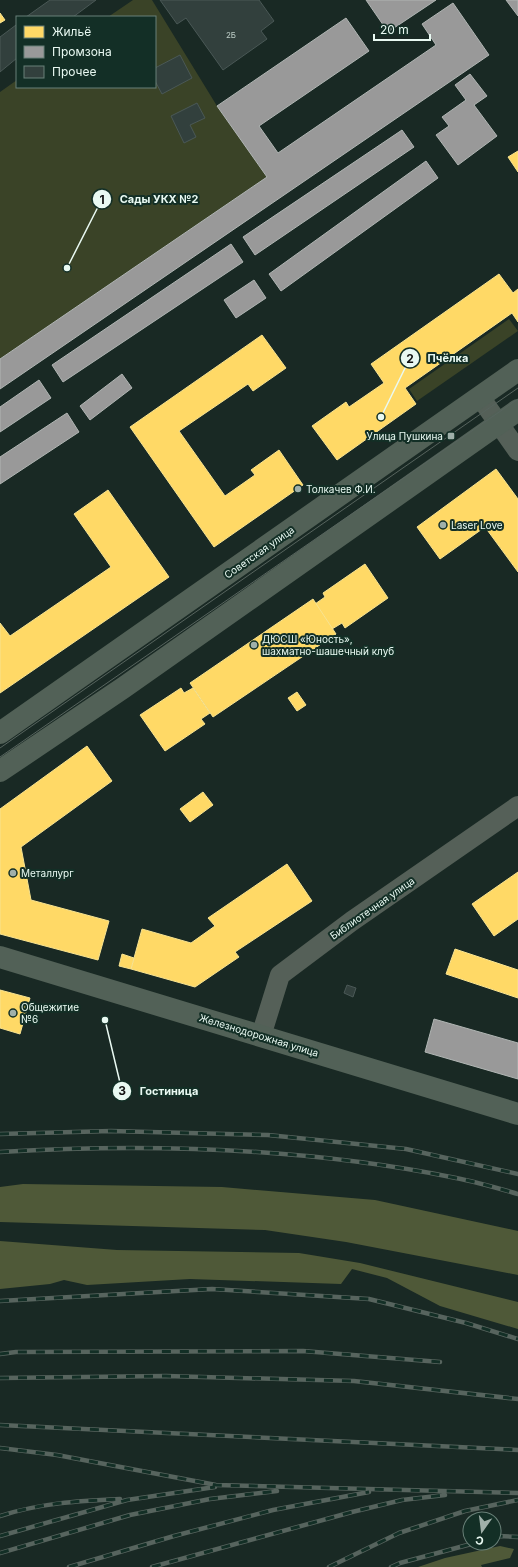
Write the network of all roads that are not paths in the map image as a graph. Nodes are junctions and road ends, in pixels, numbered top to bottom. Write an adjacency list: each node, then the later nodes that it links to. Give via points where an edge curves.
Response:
1 (518, 370): 2 (main road, Советская улица)
2 (480, 397): 4 (street); 6 (main road, Советская улица)
3 (518, 410): 4 (main road)
4 (499, 424): 5 (street); 7 (main road, via 123,688)
5 (518, 451)
6 (0, 733)
7 (0, 771)
8 (518, 806): 10 (street, Библиотечная улица, via 352,921 280,975)
9 (0, 957): 10 (main road, Железнодорожная улица)
10 (261, 1036): 11 (main road, Железнодорожная улица)
11 (518, 1114)

